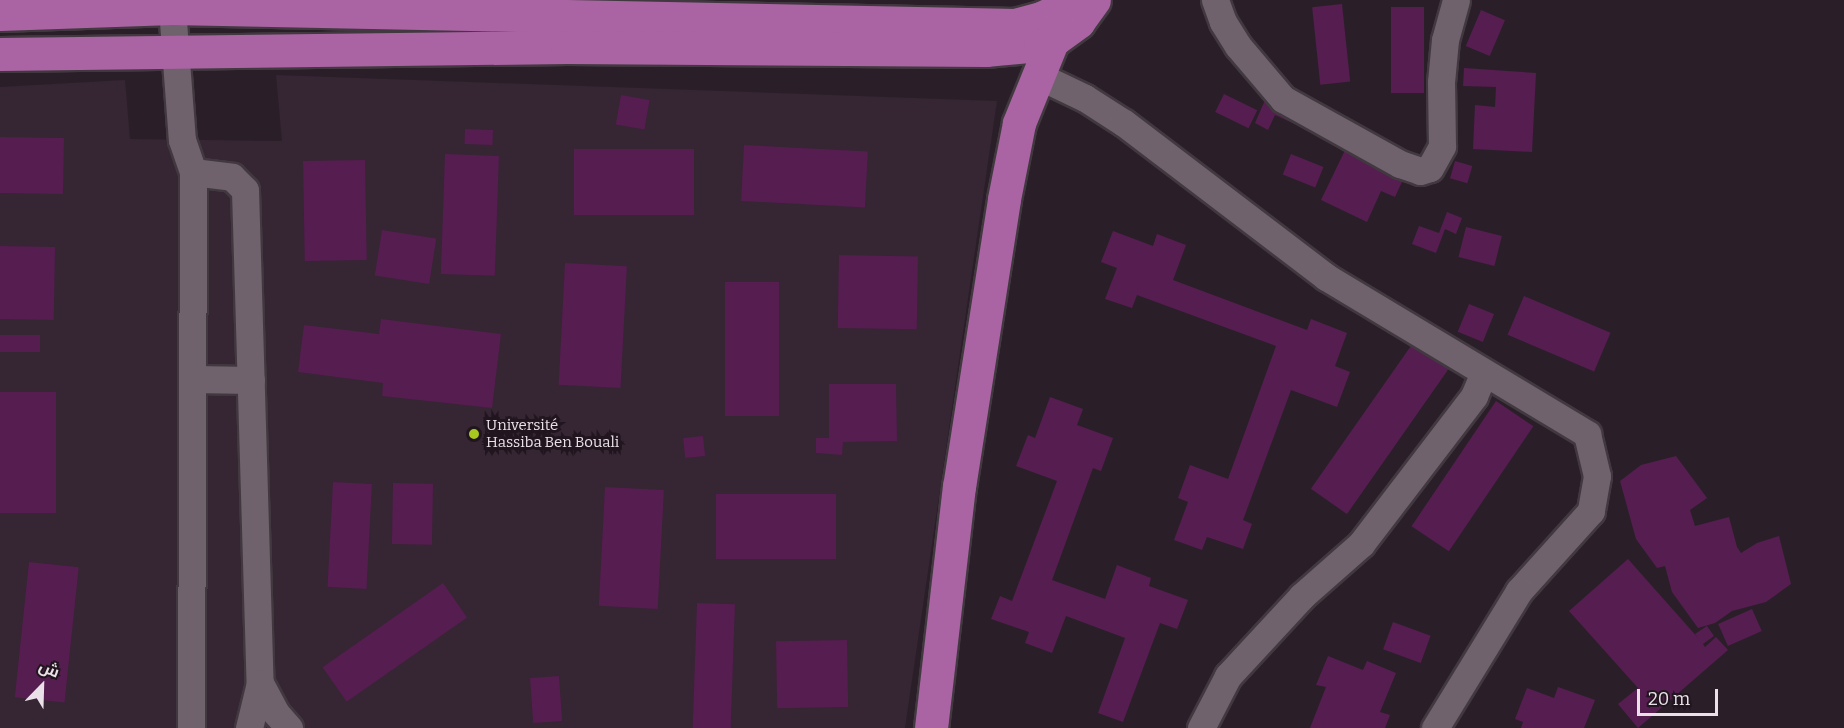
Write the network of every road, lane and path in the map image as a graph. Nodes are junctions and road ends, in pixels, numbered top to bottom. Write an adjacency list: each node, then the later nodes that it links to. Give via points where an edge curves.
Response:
1 (1094, 0): 8 (main road, via 1078,22)
2 (1215, 0): 3 (street, via 1238,46 1283,99 1400,164 1420,171 1430,168 1442,146 1445,40)
3 (1456, 0)
4 (1066, 4): 6 (main road, via 1041,18 1015,25); 8 (main road)
5 (53, 6): 6 (main road); 7 (main road)
6 (172, 8): 9 (street)
7 (0, 14)
8 (1055, 39): 9 (main road, via 1040,45 986,50 555,48); 11 (main road)
9 (176, 53): 10 (main road); 12 (street, via 182,140)
10 (0, 54)
11 (1039, 76): 13 (street, via 1085,98 1124,123 1326,277); 20 (main road, via 1019,123 1004,199 958,487)
12 (193, 172): 14 (street); 15 (street, via 232,177 245,190)
13 (1484, 373): 21 (street, via 1474,396 1361,544 1302,596 1228,676); 22 (street, via 1587,434 1597,476 1591,511 1519,591)
14 (194, 379): 15 (street); 17 (street)
15 (251, 380): 16 (street)
16 (260, 683): 18 (street); 19 (street)
17 (191, 728)
18 (249, 728)
19 (289, 728)
20 (931, 728)
21 (1201, 728)
22 (1435, 728)

